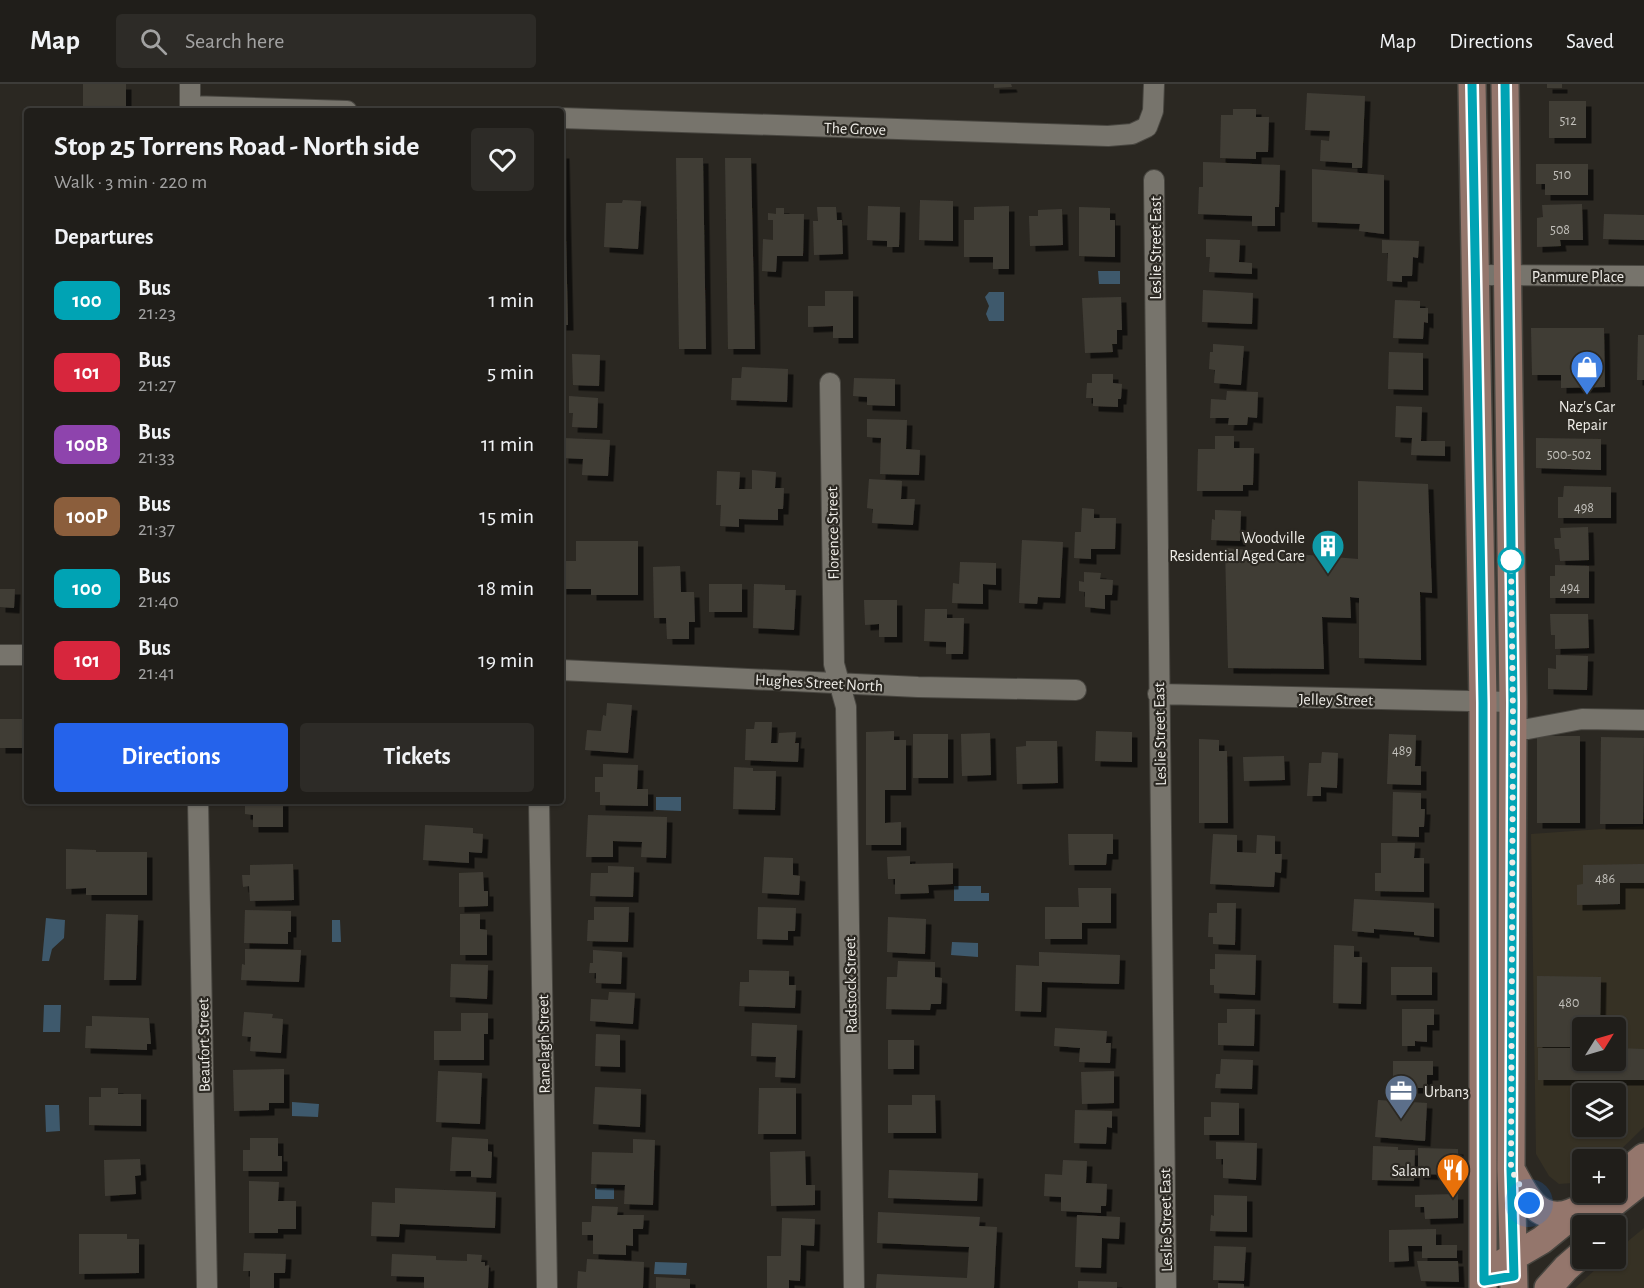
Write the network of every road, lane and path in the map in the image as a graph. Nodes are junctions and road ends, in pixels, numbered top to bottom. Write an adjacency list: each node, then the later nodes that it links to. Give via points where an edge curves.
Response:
1 (190, 84): 5 (street)
2 (1154, 84): 6 (street, The Grove, via 1153,111 1147,127 1132,134 1108,136)
3 (1472, 84): 8 (main road)
4 (1505, 84): 9 (main road)
5 (190, 108)
6 (564, 118)
7 (1154, 180): 17 (street, Leslie Street East)
8 (1476, 275): 9 (street, Panmure Place); 19 (main road)
9 (1507, 275): 10 (street, Panmure Place); 18 (main road)
10 (1644, 276)
11 (830, 383): 15 (street, Florence Street, via 834,664)
12 (0, 655): 13 (street)
13 (24, 655)
14 (564, 670): 15 (street, Hughes Street North)
15 (840, 682): 16 (street, Hughes Street North); 36 (street, Radstock Street, via 846,707)
16 (1076, 690)
17 (1158, 694): 19 (street, Jelley Street); 37 (street, Leslie Street East)
18 (1513, 702): 19 (street, Jelley Street); 21 (main road)
19 (1483, 703): 33 (main road)
20 (1644, 720): 21 (street, via 1582,719)
21 (1513, 729): 25 (main road)
22 (198, 804): 34 (street, Beaufort Street)
23 (539, 804): 35 (street, Ranelagh Street)
24 (1644, 1157): 26 (main road)
25 (1511, 1169): 29 (main road, via 1529,1203 1544,1213); 32 (main road)
26 (1626, 1172)
27 (1644, 1179): 29 (main road)
28 (1644, 1201): 30 (main road)
29 (1588, 1214): 32 (main road, via 1542,1240)
30 (1626, 1217)
31 (1572, 1263): 38 (main road)
32 (1514, 1274): 33 (main road)
33 (1484, 1281)
34 (207, 1288)
35 (547, 1288)
36 (854, 1288)
37 (1166, 1288)
38 (1548, 1288)

